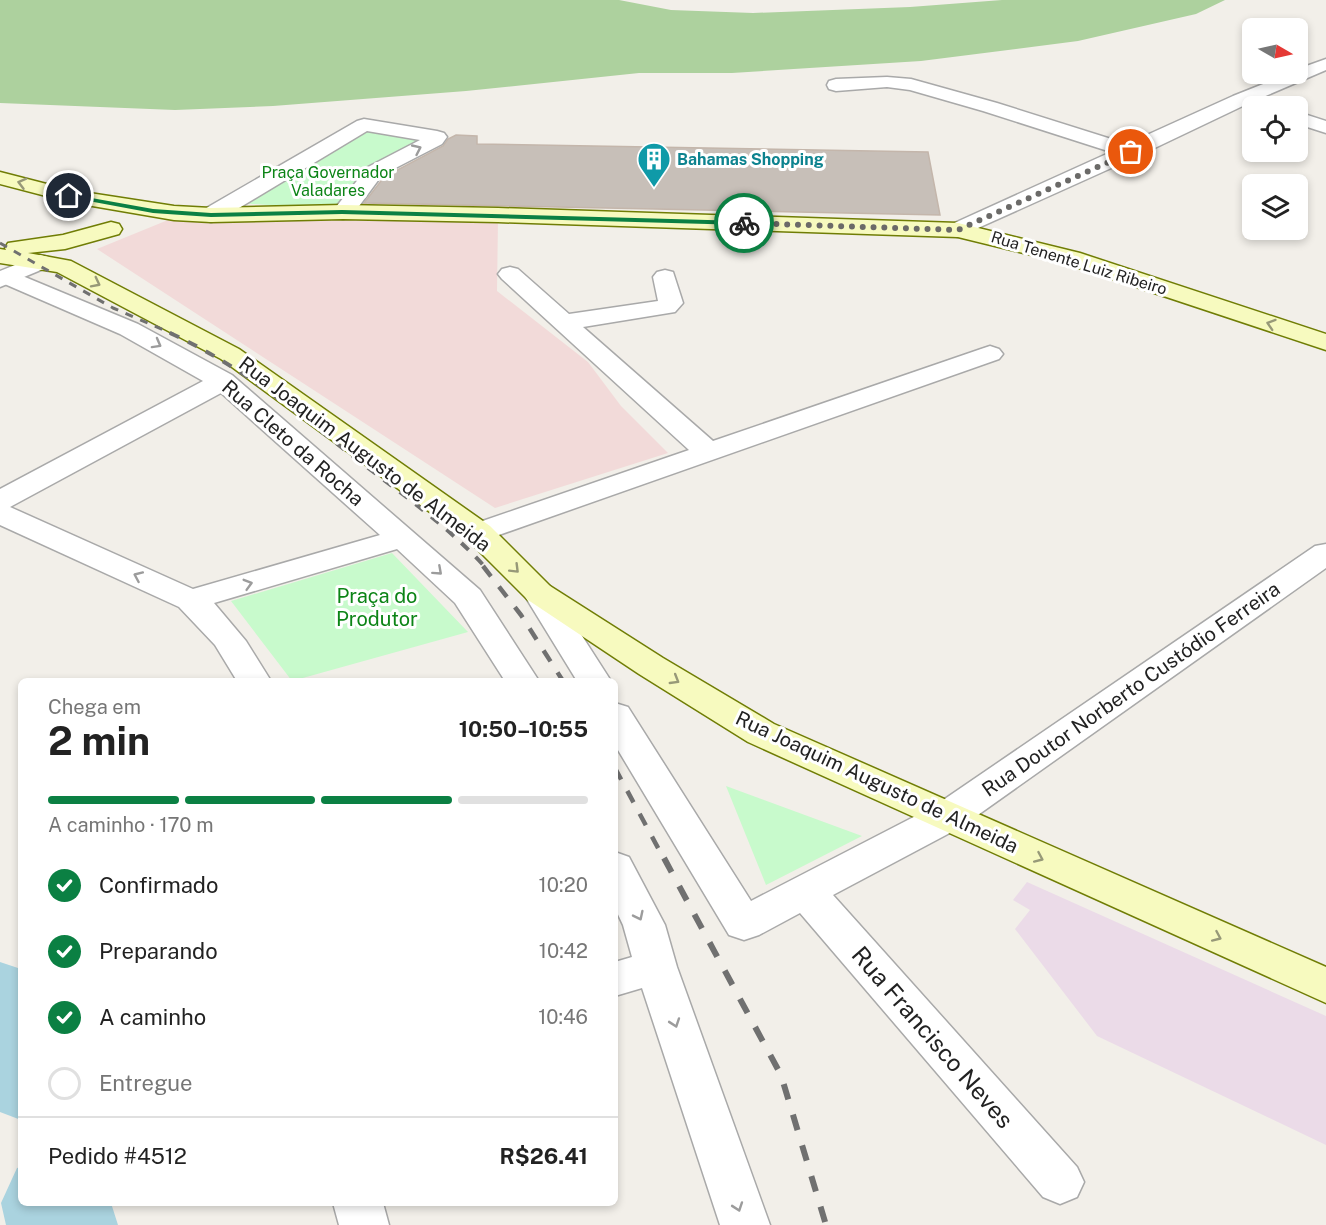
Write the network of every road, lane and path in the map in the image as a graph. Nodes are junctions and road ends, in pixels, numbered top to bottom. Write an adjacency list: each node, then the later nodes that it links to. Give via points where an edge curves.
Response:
1 (1326, 64): 3 (street)
2 (836, 85): 6 (street, via 911,85)
3 (1240, 100): 6 (street)
4 (1308, 121): 5 (street)
5 (1326, 127)
6 (1131, 152): 13 (street)
7 (0, 178): 8 (main road, Rua Tenente Luiz Ribeiro, one-way to 7)
8 (69, 196): 9 (main road, Rua Tenente Luiz Ribeiro); 14 (main road, via 64,210 53,219)
9 (153, 211): 11 (main road, Rua Tenente Luiz Ribeiro); 12 (main road)
10 (342, 212): 11 (main road, Rua Tenente Luiz Ribeiro); 11 (street, one-way to 11, via 375,171 437,137 364,125); 13 (main road, Rua Tenente Luiz Ribeiro)
11 (211, 215)
12 (111, 229): 15 (main road, via 65,242); 16 (main road, via 72,257)
13 (958, 230): 20 (main road, Rua Tenente Luiz Ribeiro, one-way to 13, via 1072,258)
14 (0, 240)
15 (0, 249)
16 (22, 269): 22 (street, Rua Cleto da Rocha, one-way to 22); 26 (main road, Rua Joaquim Augusto de Almeida, one-way to 26, via 230,354)
17 (510, 274): 19 (street)
18 (665, 277): 19 (street, via 671,303 666,307)
19 (564, 322): 23 (street)
20 (1326, 342)
21 (990, 354): 23 (street)
22 (223, 381): 24 (street); 27 (street, Rua Cleto da Rocha)
23 (708, 452): 26 (street)
24 (0, 501)
25 (0, 514): 30 (street, one-way to 25)
26 (479, 533): 29 (main road, Rua Joaquim Augusto de Almeida, one-way to 29)
27 (402, 538): 30 (street, one-way to 27); 32 (street, Rua Cleto da Rocha, one-way to 32, via 468,597)
28 (1326, 553): 35 (street, Rua Doutor Norberto Custódio Ferreira)
29 (539, 593): 33 (street); 35 (main road, Rua Joaquim Augusto de Almeida, one-way to 35, via 761,733)
30 (191, 600): 31 (street, via 210,616)
31 (252, 678)
32 (520, 678)
33 (592, 678)
34 (618, 720): 37 (street, Rua Doutor Norberto Custódio Ferreira, via 744,924)
35 (947, 817): 37 (street, Rua Doutor Norberto Custódio Ferreira); 39 (main road, Rua Joaquim Augusto de Almeida, one-way to 39)
36 (618, 873): 38 (street, one-way to 38, via 644,925)
37 (806, 892): 40 (street, Rua Francisco Neves)
38 (635, 973): 43 (street, one-way to 43)
39 (1326, 986)
40 (1060, 1182)
41 (359, 1206): 42 (street)
42 (364, 1225)
43 (745, 1225)

